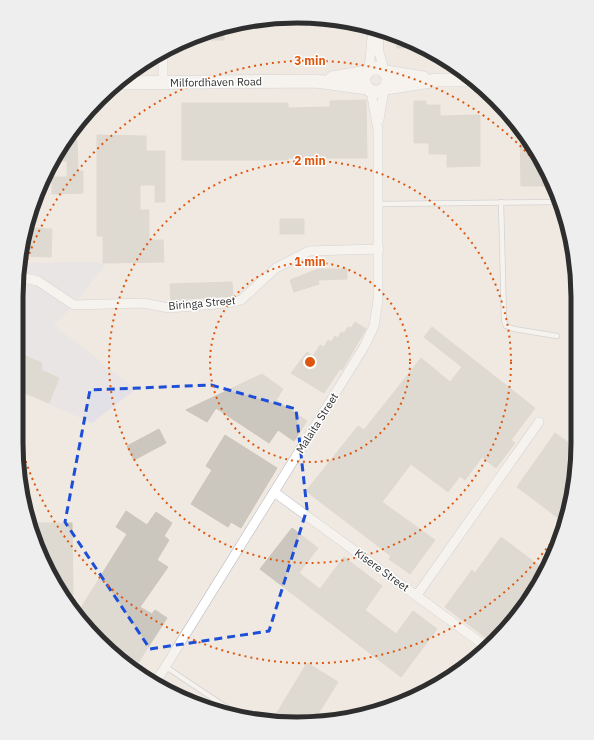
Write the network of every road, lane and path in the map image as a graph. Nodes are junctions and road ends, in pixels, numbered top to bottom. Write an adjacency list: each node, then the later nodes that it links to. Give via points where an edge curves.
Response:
1 (373, 34): 4 (street)
2 (378, 35): 5 (street)
3 (163, 58): 10 (street)
4 (368, 71): 5 (main road, via 375,67); 8 (main road, Milfordhaven Road); 11 (main road, via 364,78)
5 (385, 71): 6 (main road, Milfordhaven Road); 11 (main road, via 389,80)
6 (437, 80): 7 (main road, Milfordhaven Road); 11 (main road, Milfordhaven Road)
7 (464, 80)
8 (316, 81): 10 (main road, Milfordhaven Road); 11 (main road, Milfordhaven Road)
9 (126, 83): 10 (main road, Milfordhaven Road)
10 (163, 83)
11 (377, 89): 14 (street, Malaita Street)
12 (501, 202): 13 (lane); 14 (lane); 17 (lane, via 506,326)
13 (554, 202)
14 (379, 204): 15 (street, Malaita Street)
15 (379, 249): 16 (street, Biringa Street, via 309,250 276,268 241,300 184,307 169,308 143,303 74,305 38,281); 19 (street, Malaita Street, via 378,300 374,326 364,347)
16 (24, 278)
17 (557, 336)
18 (538, 422): 20 (street)
19 (274, 492): 20 (street, Kisere Street); 22 (street, Malaita Street)
20 (417, 595): 21 (street, Kisere Street)
21 (483, 644)
22 (166, 667): 23 (street, Malaita Street); 24 (lane)
23 (158, 679)
24 (230, 709)

